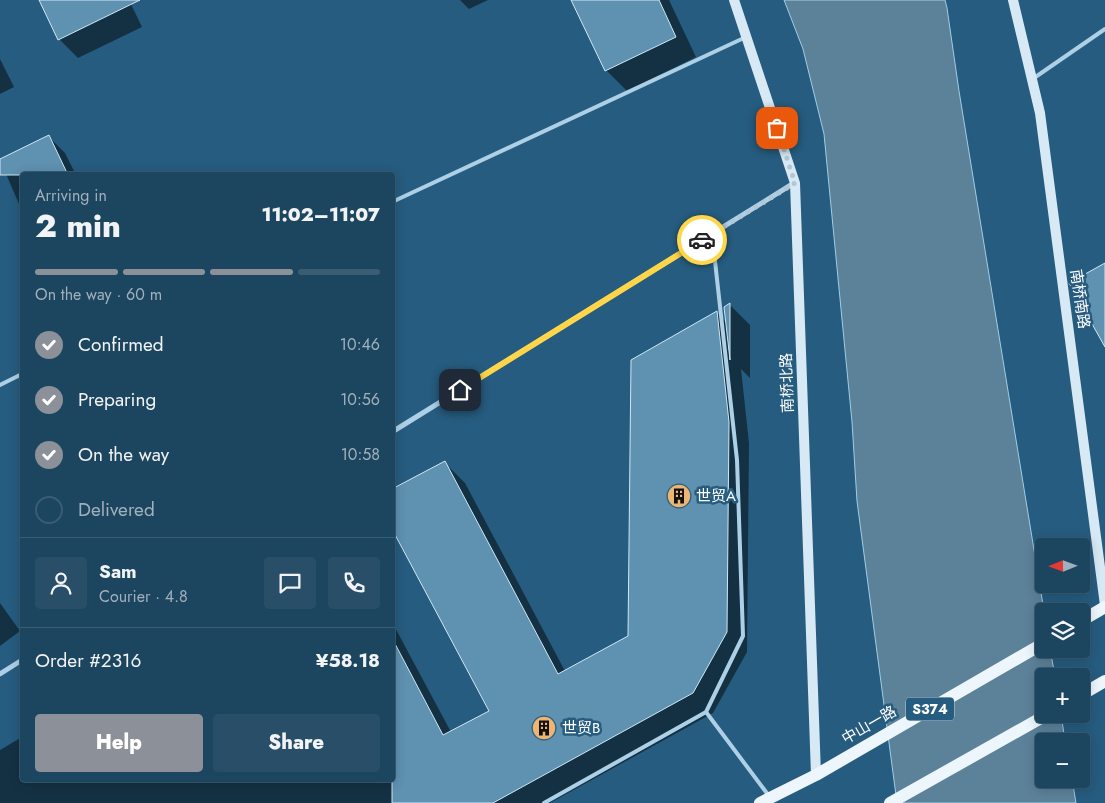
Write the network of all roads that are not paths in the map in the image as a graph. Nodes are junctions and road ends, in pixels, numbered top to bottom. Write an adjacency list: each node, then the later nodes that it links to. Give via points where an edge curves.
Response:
1 (734, 0): 4 (street, 南桥北路)
2 (1014, 0): 5 (street, 南桥南路)
3 (1105, 29): 5 (lane)
4 (746, 37): 6 (street, 南桥北路); 7 (lane)
5 (1032, 80): 12 (street, 南桥南路, via 1040,113)
6 (795, 183): 8 (street); 21 (street, 南桥北路)
7 (395, 201)
8 (712, 234): 11 (street); 19 (lane, via 737,460 744,636)
9 (20, 375): 10 (lane)
10 (0, 385)
11 (395, 430)
12 (1105, 606): 13 (main road)
13 (1090, 615)
14 (1035, 647): 21 (main road, 中山一路 / S374)
15 (20, 661): 16 (street)
16 (0, 674)
17 (1105, 681): 18 (main road)
18 (1090, 690)
19 (706, 712): 22 (lane); 23 (lane)
20 (1035, 721): 24 (main road)
21 (816, 775): 22 (main road, 中山一路 / S374)
22 (765, 801)
23 (544, 803)
24 (890, 803)

